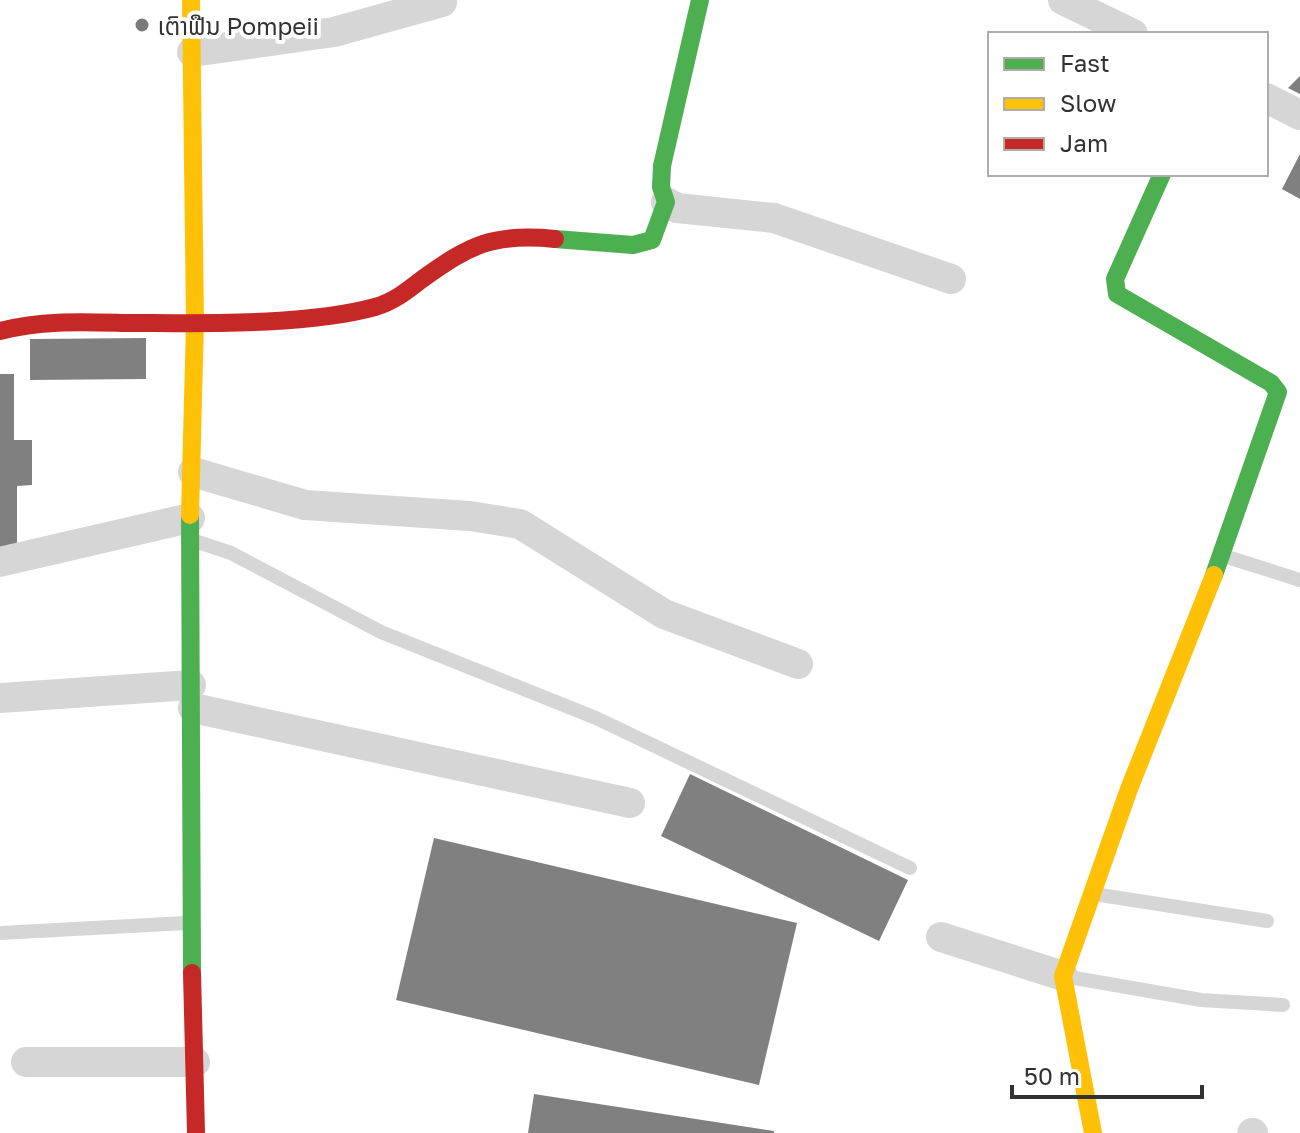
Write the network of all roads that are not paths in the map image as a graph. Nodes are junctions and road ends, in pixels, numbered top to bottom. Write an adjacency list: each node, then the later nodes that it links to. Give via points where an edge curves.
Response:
1 (191, 0): 6 (street)
2 (700, 0): 10 (street, via 662,166)
3 (1063, 0): 5 (street)
4 (442, 2): 6 (street, via 334,32)
5 (1129, 32)
6 (192, 52): 12 (street)
7 (1268, 99): 8 (street)
8 (1300, 115)
9 (1161, 176): 16 (street, via 1115,279 1117,294 1271,383 1278,392)
10 (666, 202): 11 (street, via 677,208 774,218); 12 (street, via 652,240 633,245 515,235 464,249 395,299 375,307)
11 (951, 279)
12 (195, 323): 13 (street, via 36,322); 14 (street)
13 (0, 331)
14 (193, 472): 15 (street); 19 (street, via 305,505 520,524 664,614)
15 (190, 529): 17 (street); 20 (street); 23 (lane, via 381,632 596,718)
16 (1221, 555): 18 (lane); 24 (street)
17 (0, 562)
18 (1300, 580)
19 (798, 664)
20 (192, 696): 21 (street); 22 (street); 26 (street)
21 (0, 698)
22 (630, 803)
23 (910, 868)
24 (1092, 894): 25 (lane); 29 (street)
25 (1267, 921)
26 (191, 923): 27 (lane); 32 (street)
27 (0, 933)
28 (941, 937): 29 (street)
29 (1063, 976): 30 (lane, via 1201,1000); 34 (street)
30 (1283, 1005)
31 (26, 1062): 32 (street)
32 (195, 1062): 33 (street)
33 (196, 1133)
34 (1093, 1133)

